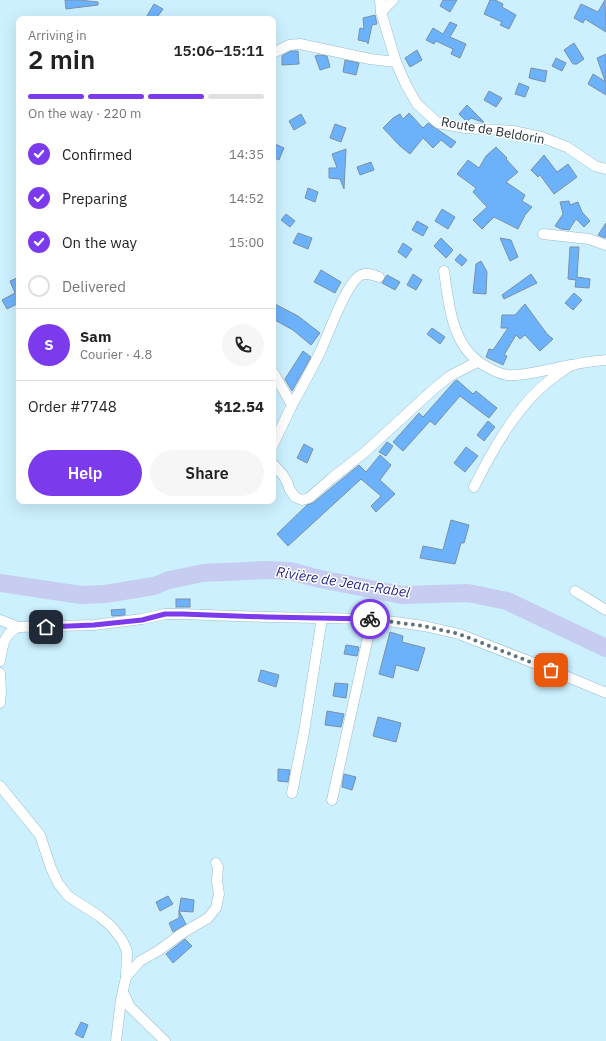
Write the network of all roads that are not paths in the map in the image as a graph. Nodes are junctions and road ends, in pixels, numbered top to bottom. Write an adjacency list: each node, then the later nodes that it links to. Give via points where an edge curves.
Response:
1 (380, 0): 3 (street, Route de Beldorin)
2 (393, 0): 3 (street)
3 (381, 12): 5 (street, Route de Beldorin)
4 (276, 52): 5 (street, via 289,45 300,44)
5 (396, 62): 6 (street, Route de Beldorin, via 417,104 438,122 465,128 513,131 541,137 567,147 595,166)
6 (606, 169)
7 (543, 234): 8 (street, via 589,239)
8 (606, 245)
9 (444, 271): 12 (street, via 453,324 458,337)
10 (379, 276): 15 (street, via 366,273 360,275 353,283)
11 (606, 360): 13 (street)
12 (477, 362): 13 (street, via 508,375); 17 (street, via 450,376 435,388 310,498 302,500 295,497)
13 (571, 365): 18 (street, via 545,383 526,404 490,454)
14 (276, 377): 15 (street)
15 (292, 405): 16 (street)
16 (276, 440)
17 (276, 468)
18 (474, 487)
19 (575, 591): 20 (street)
20 (606, 610)
21 (322, 618): 22 (street); 24 (street, via 165,614 142,620 94,625); 30 (street)
22 (372, 619): 27 (street, via 459,634); 31 (street)
23 (0, 620): 24 (street)
24 (18, 628): 25 (street, via 10,632 4,641)
25 (0, 661)
26 (0, 673): 28 (street)
27 (606, 693)
28 (0, 703)
29 (0, 786): 33 (street, via 40,835 51,868 68,896 99,916 122,940 127,951)
30 (292, 793)
31 (332, 800)
32 (216, 863): 33 (street, via 219,894 216,908 208,918 140,961)
33 (126, 976): 34 (street)
34 (123, 992): 35 (street); 36 (street, via 130,1007)
35 (116, 1041)
36 (165, 1041)

